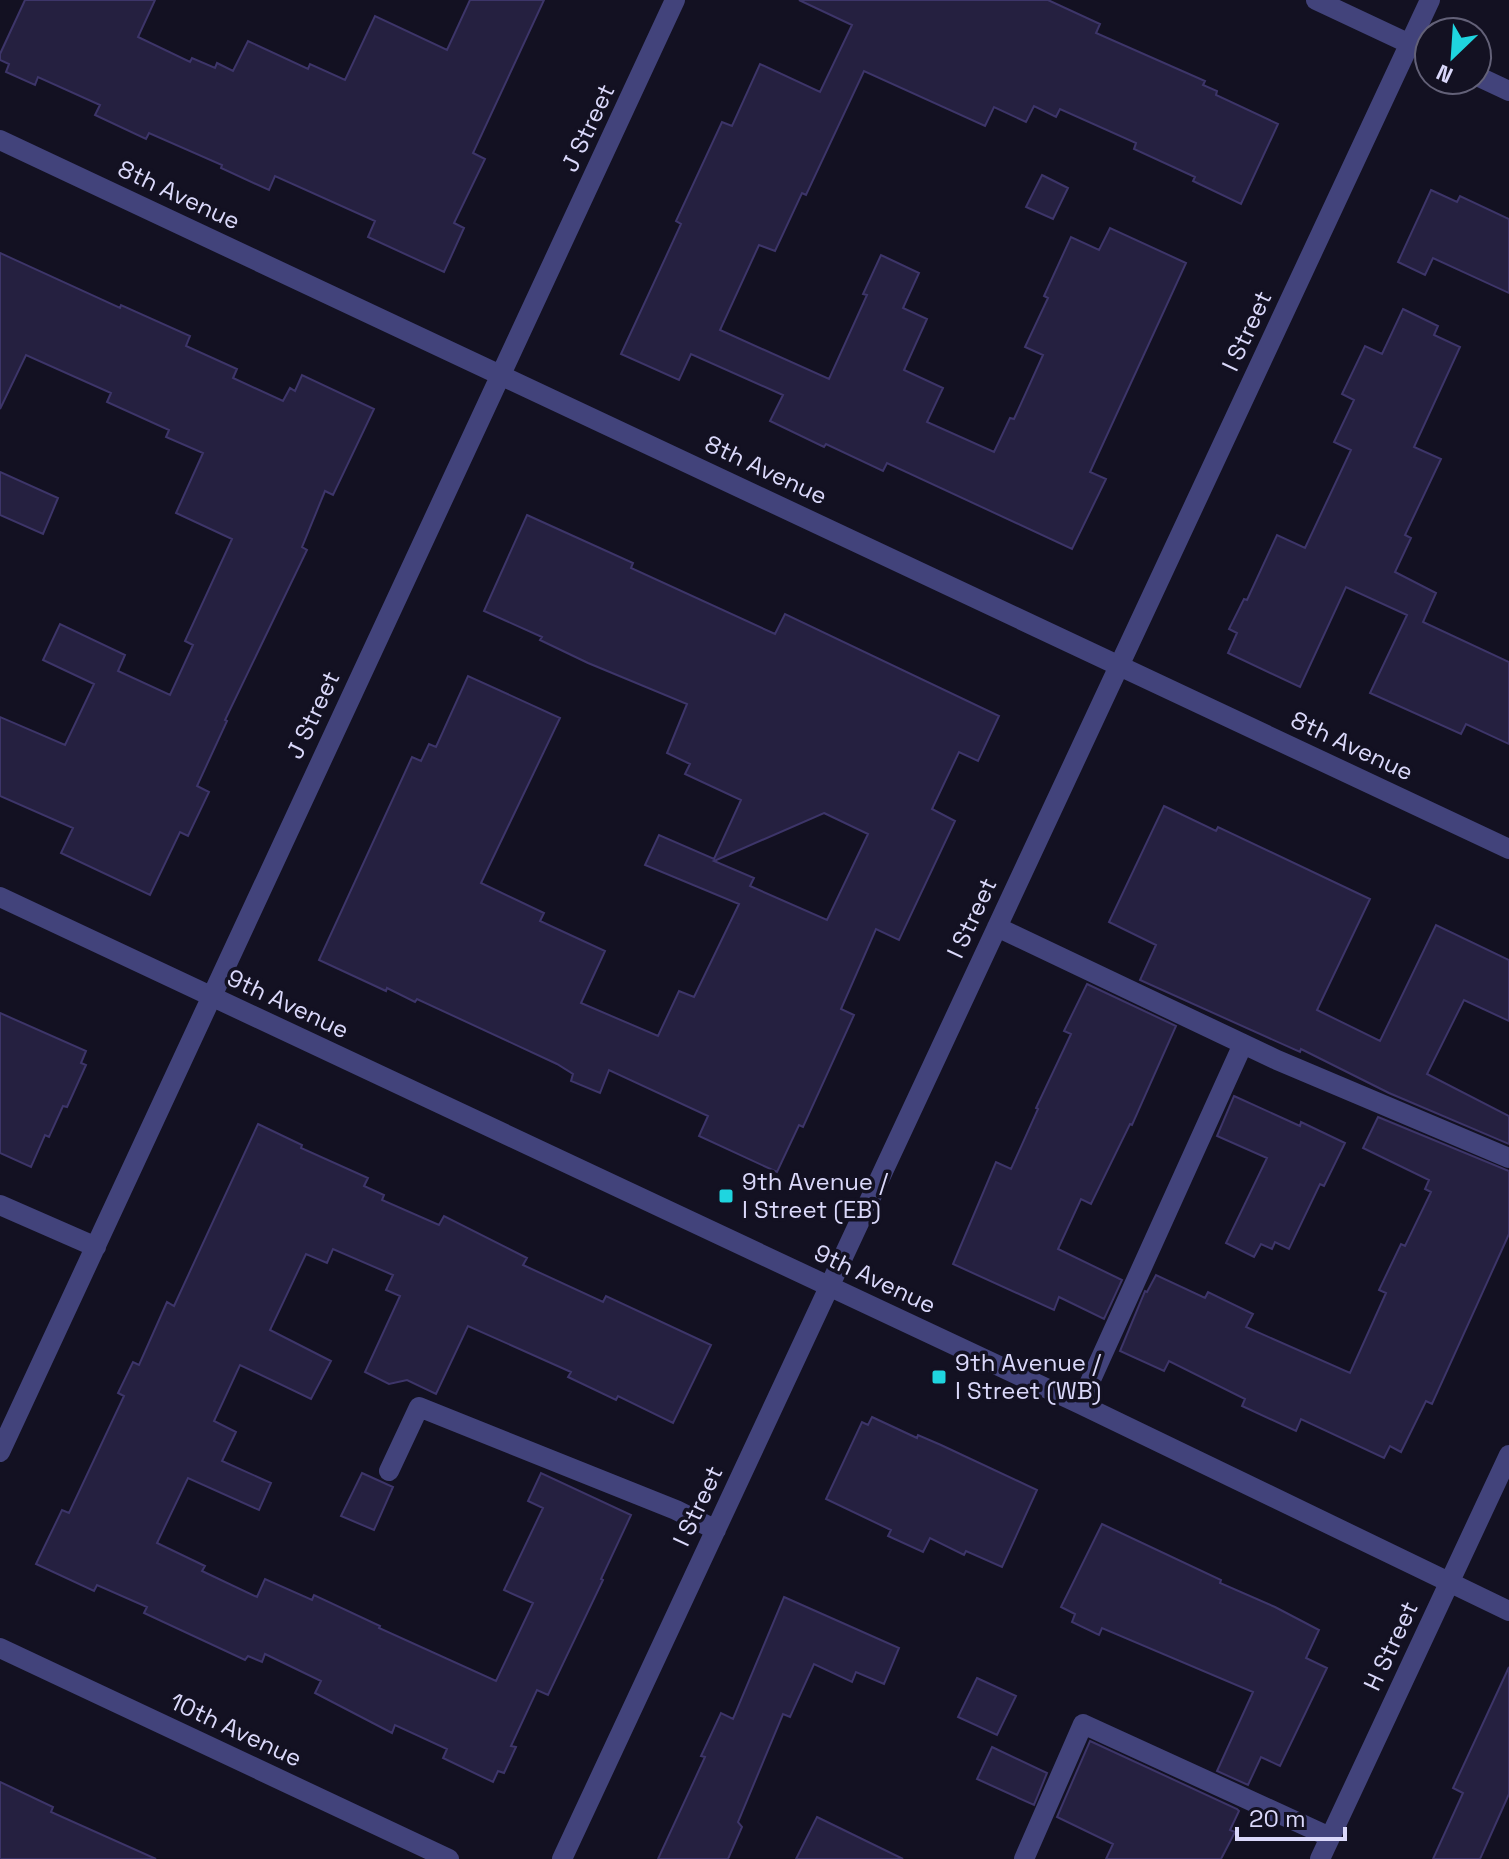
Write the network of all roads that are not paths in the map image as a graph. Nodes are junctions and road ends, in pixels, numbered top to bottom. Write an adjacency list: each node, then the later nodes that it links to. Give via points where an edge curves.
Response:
1 (675, 0): 6 (street, J Street)
2 (1316, 0): 3 (street)
3 (1413, 46)
4 (1413, 63): 7 (street, I Street)
5 (0, 140): 6 (street, 8th Avenue)
6 (501, 375): 7 (street, 8th Avenue); 11 (street, J Street)
7 (1120, 664): 8 (street, 8th Avenue); 10 (street, I Street)
8 (1509, 849)
9 (0, 897): 11 (street, 9th Avenue)
10 (997, 927): 12 (street); 16 (street, I Street)
11 (210, 997): 15 (street, J Street); 16 (street, 9th Avenue)
12 (1243, 1044): 13 (street); 17 (street)
13 (1509, 1158)
14 (0, 1205): 15 (street)
15 (96, 1247): 18 (street, J Street)
16 (828, 1286): 17 (street, 9th Avenue); 21 (street, I Street)
17 (1080, 1404): 22 (street, 9th Avenue)
18 (0, 1452)
19 (1509, 1455): 22 (street, H Street)
20 (389, 1471): 21 (street, via 419,1407)
21 (716, 1530): 27 (street, I Street)
22 (1449, 1583): 23 (street, 9th Avenue); 25 (street, H Street)
23 (1509, 1611)
24 (0, 1648): 26 (street, 10th Avenue)
25 (1330, 1837): 28 (street, via 1083,1724); 29 (street, H Street)
26 (449, 1859)
27 (562, 1859)
28 (1024, 1859)
29 (1320, 1859)

